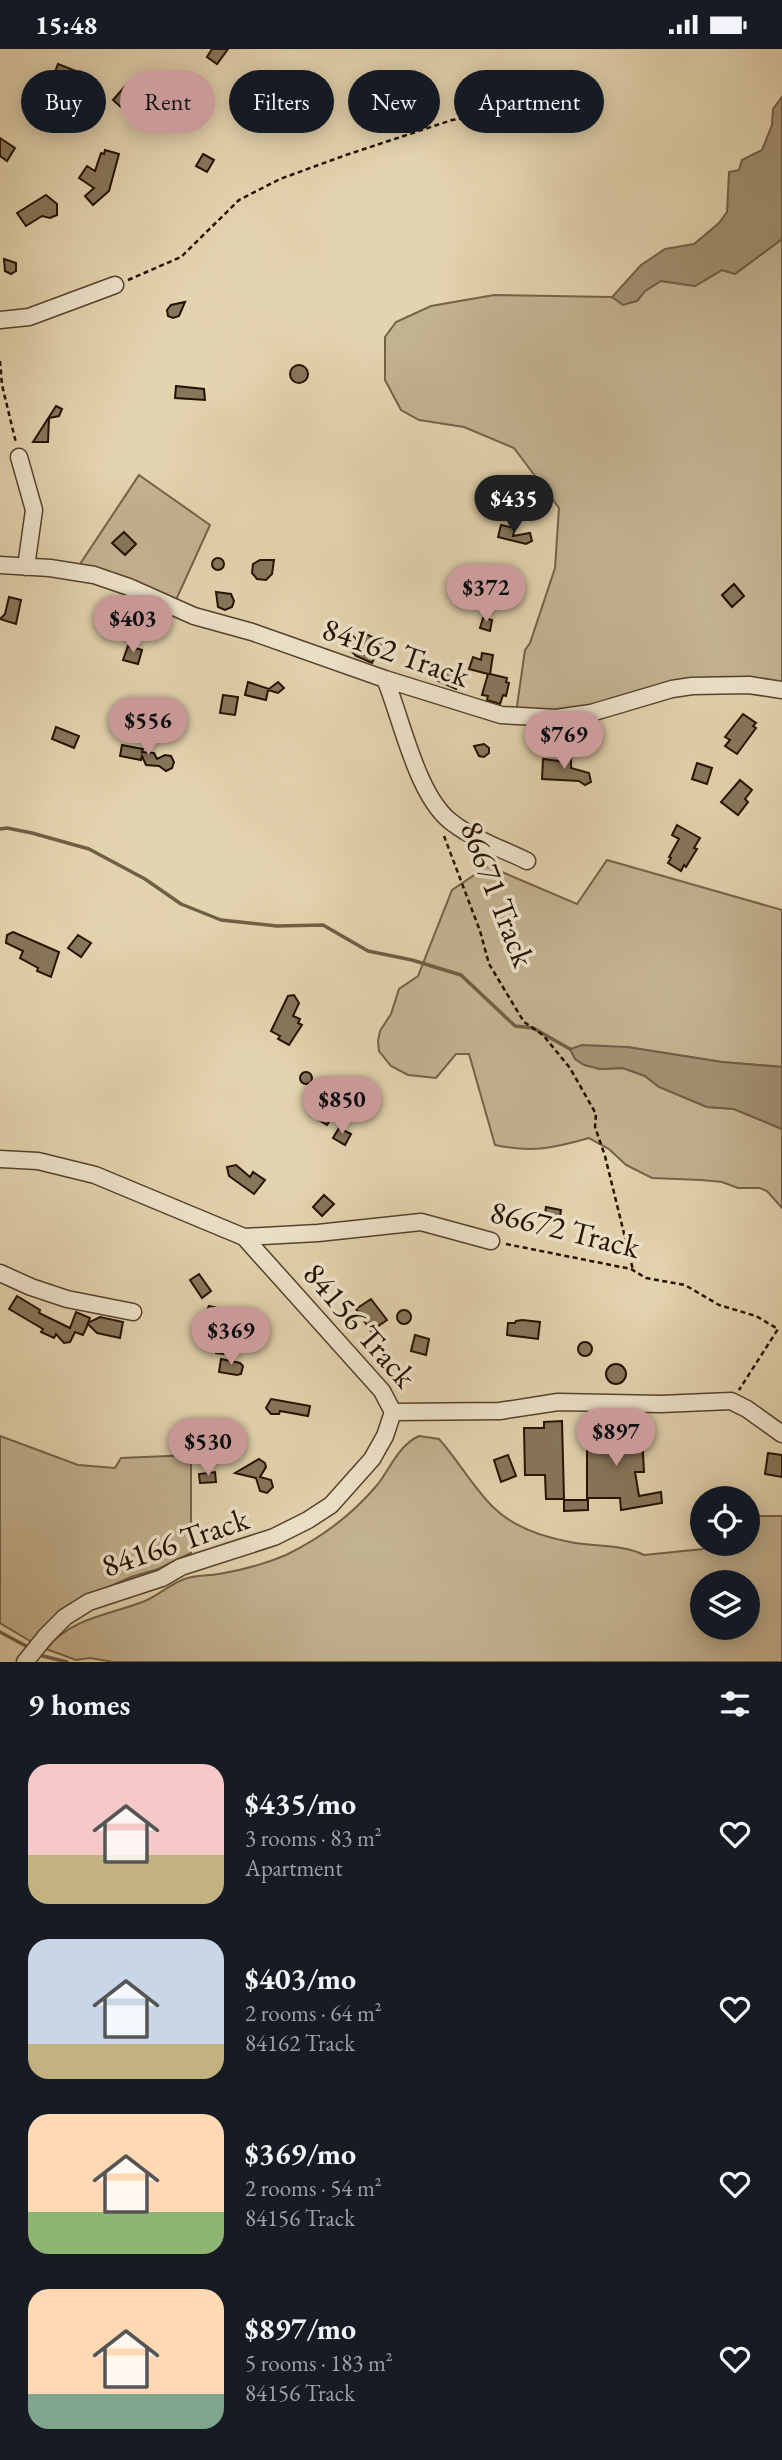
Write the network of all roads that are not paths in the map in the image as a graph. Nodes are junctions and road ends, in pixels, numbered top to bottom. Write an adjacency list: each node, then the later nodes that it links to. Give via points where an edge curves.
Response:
1 (115, 285): 2 (street, via 29,317)
2 (0, 320)
3 (19, 457): 5 (street, via 34,510)
4 (0, 565): 5 (street, 84162 Track)
5 (26, 567): 6 (street, 84162 Track, via 94,575 194,616)
6 (385, 679): 7 (street, 84162 Track, via 501,715 530,717 591,713 672,689 750,685); 8 (street, 86671 Track, via 412,760 440,811 452,823)
7 (782, 690)
8 (527, 860)
9 (0, 1159): 10 (street, 84156 Track, via 38,1161 95,1175)
10 (244, 1237): 11 (street, 86672 Track, via 421,1222); 14 (street, 84156 Track, via 382,1391)
11 (491, 1241)
12 (0, 1273): 13 (street, via 67,1299)
13 (134, 1312)
14 (393, 1412): 15 (street, 84156 Track, via 500,1411 558,1402 731,1401); 16 (street, 84166 Track, via 372,1459 331,1505 274,1537 89,1602 65,1617)
15 (782, 1434)
16 (25, 1662)

